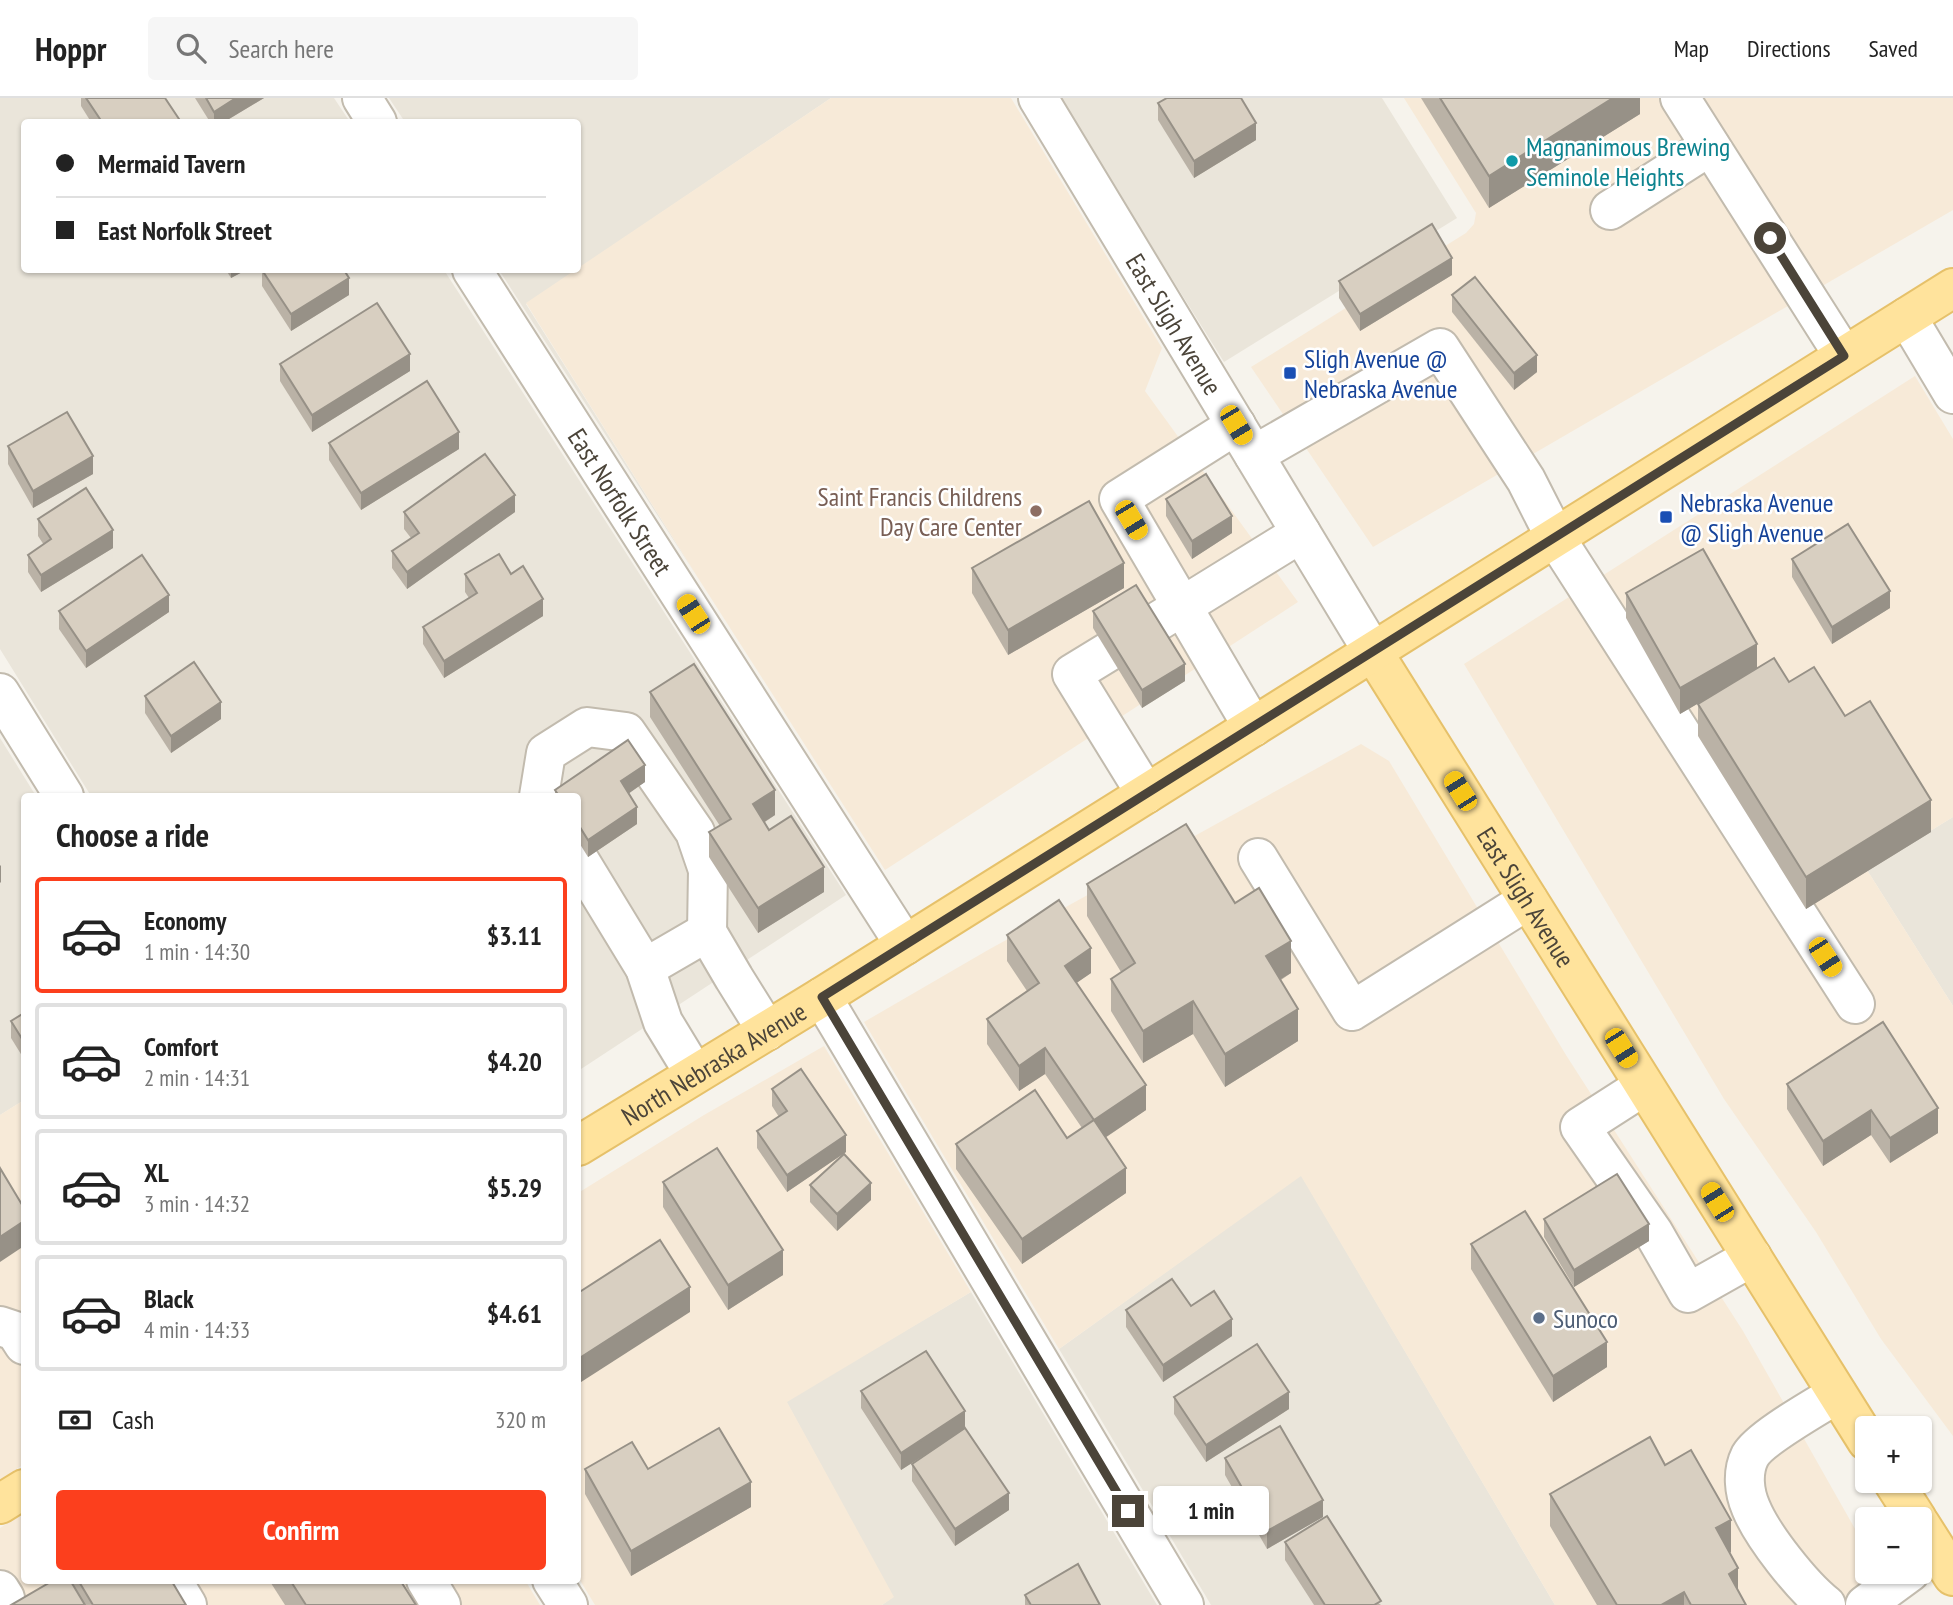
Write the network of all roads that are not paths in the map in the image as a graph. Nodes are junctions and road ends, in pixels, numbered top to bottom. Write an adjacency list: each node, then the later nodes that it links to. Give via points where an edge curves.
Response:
1 (362, 98): 4 (street)
2 (1038, 98): 12 (street, East Sligh Avenue)
3 (1680, 98): 5 (street)
4 (375, 119)
5 (1710, 146): 6 (street); 10 (street)
6 (1610, 210)
7 (474, 273): 28 (street, East Norfolk Street)
8 (1953, 288): 9 (main road, North Nebraska Avenue)
9 (1907, 317): 10 (main road, North Nebraska Avenue); 11 (street)
10 (1844, 356): 14 (main road, North Nebraska Avenue)
11 (1953, 394)
12 (1245, 440): 13 (street, East Sligh Avenue); 14 (street, via 1440,348 1525,480); 15 (street, via 1119,499)
13 (1301, 533): 15 (street); 18 (street, East Sligh Avenue)
14 (1555, 537): 18 (main road, North Nebraska Avenue); 31 (street)
15 (1182, 606): 16 (street); 20 (street)
16 (1150, 626)
17 (1108, 652): 23 (street, via 1072,674)
18 (1373, 652): 20 (main road, North Nebraska Avenue); 26 (main road, East Sligh Avenue)
19 (0, 693): 21 (street)
20 (1253, 727): 23 (main road, North Nebraska Avenue)
21 (62, 793)
22 (539, 793): 27 (street, via 546,752 587,727 626,732 695,832 708,870)
23 (1146, 794): 28 (main road, North Nebraska Avenue)
24 (1258, 858): 26 (street, via 1352,1011)
25 (581, 863): 29 (street)
26 (1528, 901): 34 (main road, East Sligh Avenue)
27 (707, 932): 29 (street); 32 (street)
28 (905, 945): 30 (main road, North Nebraska Avenue)
29 (645, 968): 33 (street, via 663,1021)
30 (822, 997): 32 (main road, North Nebraska Avenue); 52 (street)
31 (1855, 1004)
32 (767, 1031): 33 (main road, North Nebraska Avenue)
33 (694, 1073): 35 (main road, North Nebraska Avenue)
34 (1644, 1086): 36 (main road, East Sligh Avenue); 36 (street, via 1580,1127 1653,1232 1688,1293)
35 (581, 1144)
36 (1752, 1258): 39 (main road, East Sligh Avenue)
37 (0, 1326): 38 (street, via 15,1331)
38 (21, 1340)
39 (1837, 1394): 40 (main road, East Sligh Avenue); 53 (street, via 1768,1438 1750,1455 1744,1480 1751,1507 1772,1542)
40 (1855, 1422)
41 (21, 1491): 42 (main road)
42 (0, 1504)
43 (174, 1584): 49 (street)
44 (428, 1584): 50 (street)
45 (555, 1584): 51 (street)
46 (1893, 1584): 54 (street)
47 (0, 1590): 48 (street, via 5,1598)
48 (0, 1601)
49 (187, 1605)
50 (441, 1605)
51 (568, 1605)
52 (1184, 1605)
53 (1826, 1605)
54 (1865, 1605)

